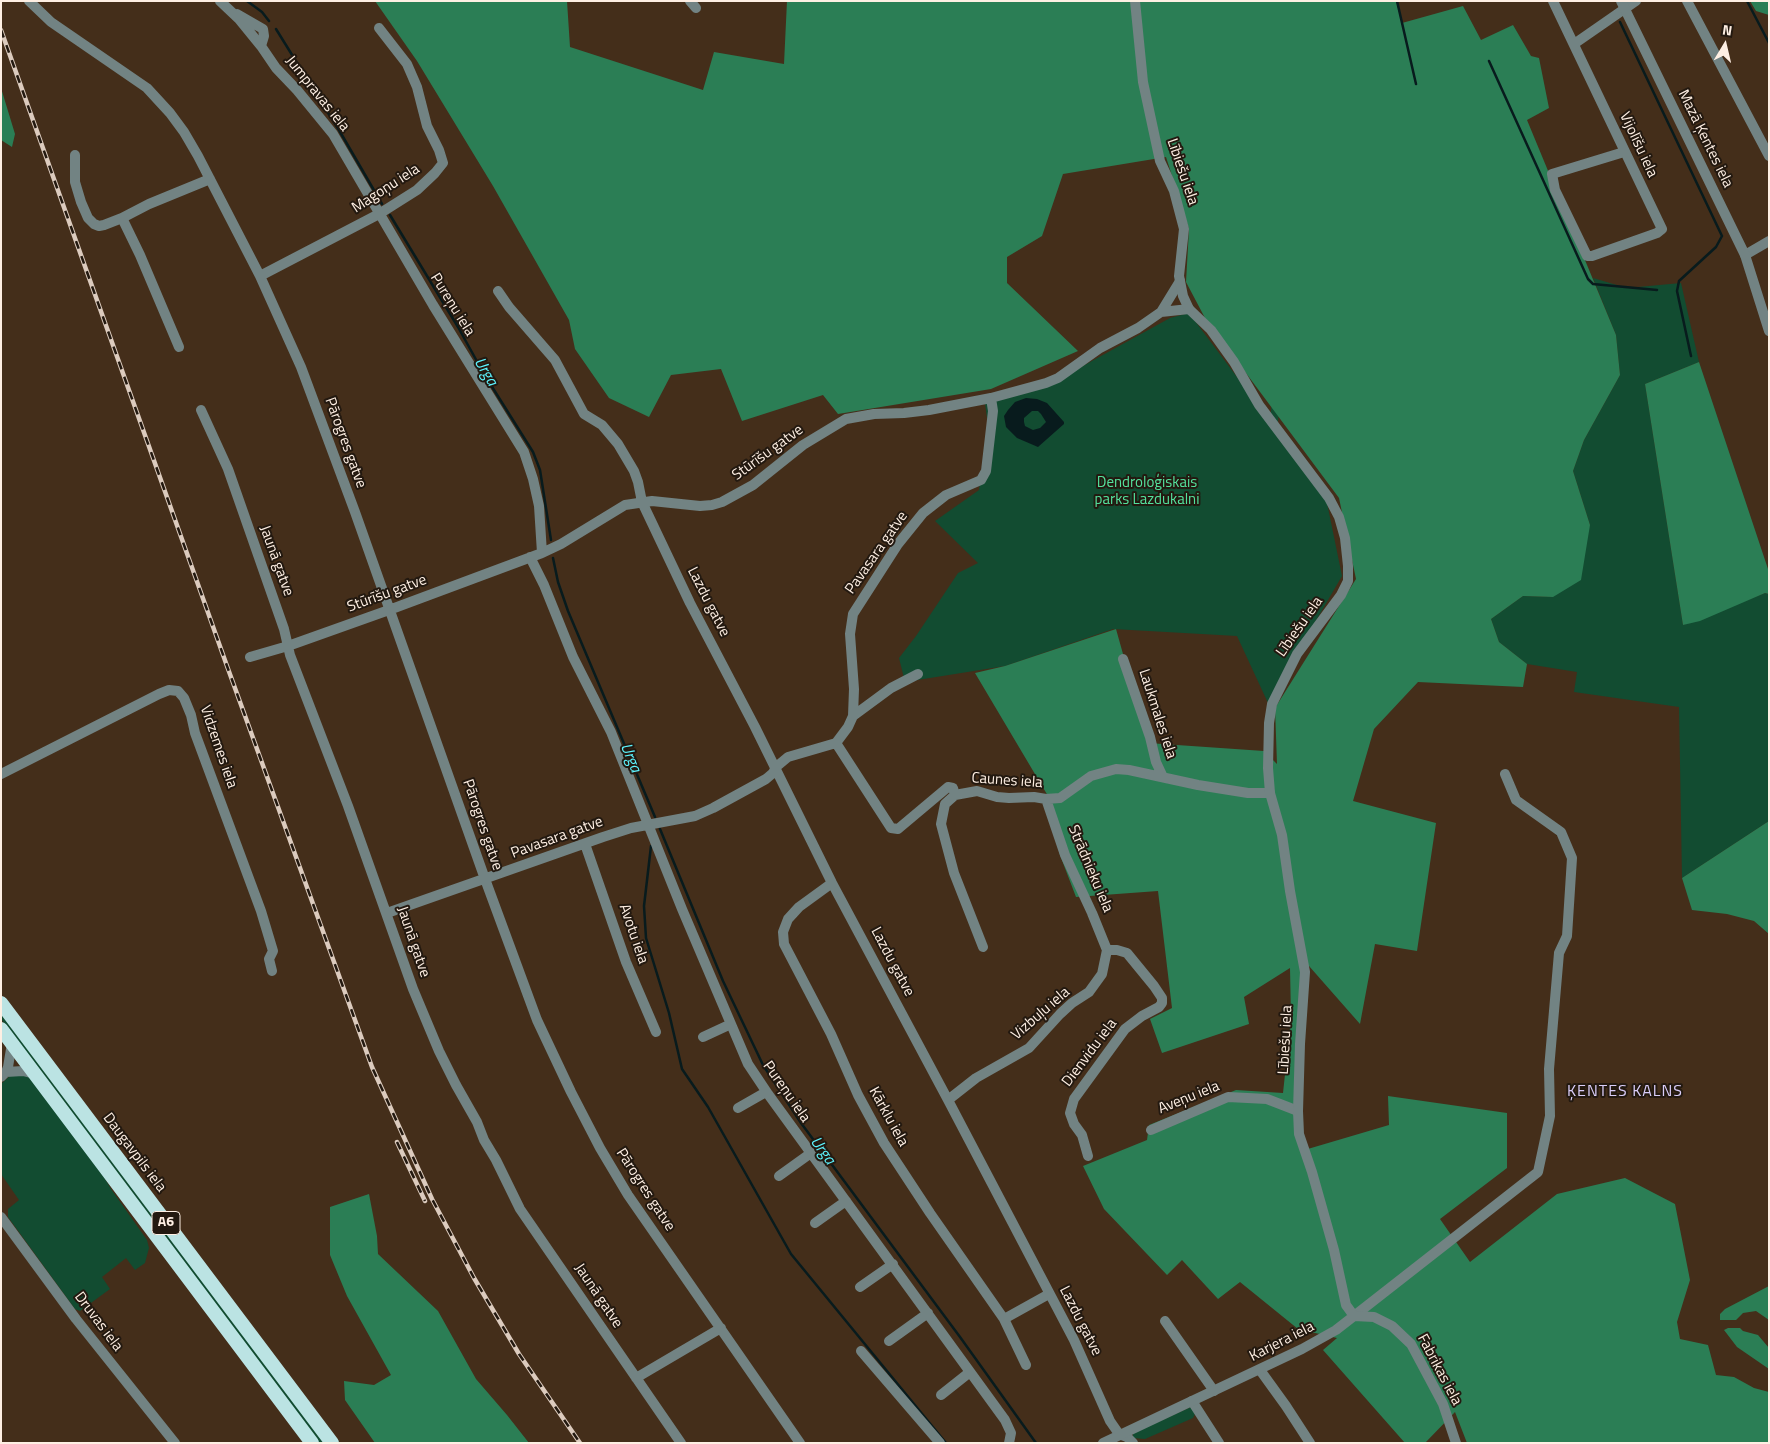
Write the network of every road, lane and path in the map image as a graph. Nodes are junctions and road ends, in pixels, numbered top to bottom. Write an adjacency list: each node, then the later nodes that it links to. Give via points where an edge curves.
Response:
1 (29, 1): 13 (street, via 52,22 158,98 184,132)
2 (220, 1): 14 (street, Jumpravas iela, via 260,26 264,32 261,46 333,134)
3 (1135, 1): 19 (street, Lībiešu iela, via 1143,82 1160,161 1174,191 1184,229)
4 (1553, 1): 9 (street, Vijolīšu iela)
5 (1636, 1): 7 (street)
6 (1687, 1): 12 (street)
7 (1623, 6): 9 (street); 17 (street, Mazā Ķentes iela)
8 (379, 28): 14 (street, Magoņu iela, via 407,64 442,163 417,190)
9 (1574, 44): 10 (street, Vijolīšu iela)
10 (1624, 152): 10 (street, Vijolīšu iela, via 1662,229 1587,256 1555,190 1552,174)
11 (74, 155): 15 (street, via 75,182 88,218 99,226)
12 (1769, 156)
13 (210, 179): 15 (street); 18 (street, Pārogres gatve)
14 (380, 214): 18 (street, Magoņu iela); 28 (street, Pureņu iela, via 524,452 539,506)
15 (122, 218): 24 (street)
16 (1769, 241): 17 (street)
17 (1744, 255): 23 (street, Mazā Ķentes iela)
18 (260, 276): 30 (street, Pārogres gatve, via 301,367)
19 (1180, 280): 21 (street, Lībiešu iela); 22 (street)
20 (498, 291): 27 (street, Lazdu gatve, via 554,360 584,414 602,425 618,444 634,471)
21 (1189, 309): 22 (street, Stūrīšu gatve); 41 (street, Lībiešu iela, via 1223,346 1259,404 1329,498 1345,538 1348,581 1342,595 1297,654 1272,704 1268,738)
22 (1161, 312): 25 (street, Stūrīšu gatve, via 1100,348 1058,378)
23 (1769, 331)
24 (179, 347)
25 (991, 398): 27 (street, Stūrīšu gatve, via 929,410 846,419 803,445 753,485 712,505); 35 (street, Pavasara gatve, via 993,411 986,470 981,480 946,495 923,513 898,544 853,614 850,634)
26 (201, 410): 31 (street, Jaunā gatve, via 228,469)
27 (642, 502): 28 (street, Stūrīšu gatve, via 625,505); 37 (street, Lazdu gatve, via 690,603)
28 (542, 553): 29 (street, Stūrīšu gatve)
29 (530, 557): 30 (street, Stūrīšu gatve); 44 (street, Pureņu iela)
30 (389, 610): 31 (street, Stūrīšu gatve); 46 (street, Pārogres gatve)
31 (288, 646): 32 (street, Stūrīšu gatve); 48 (street, Jaunā gatve)
32 (250, 656)
33 (1124, 659): 40 (street, Laukmales iela)
34 (918, 674): 35 (street, via 891,688)
35 (853, 716): 36 (street, Pavasara gatve)
36 (836, 743): 37 (street, via 788,757); 42 (street, via 891,828 898,829 948,787 953,788)
37 (776, 767): 44 (street, Pavasara gatve, via 766,779 713,808 695,816); 47 (street, Lazdu gatve)
38 (1, 774): 51 (street, Vidzemes iela, via 159,694 178,691 191,715 261,911 274,951 269,959)
39 (1505, 774): 75 (street, Karjera iela, via 1516,800 1561,832 1572,858 1567,936 1559,953 1549,1069 1550,1116 1538,1172)
40 (1163, 777): 41 (street, Caunes iela, via 1248,793); 43 (street, Caunes iela, via 1116,769 1091,776 1060,798)
41 (1270, 793): 63 (street, Lībiešu iela, via 1282,835 1305,972)
42 (956, 795): 43 (street, Caunes iela, via 976,791 997,797); 49 (street, Caunes iela, via 945,804 941,824 954,873)
43 (1046, 799): 50 (street, Strādnieku iela, via 1064,855)
44 (651, 825): 45 (street, Pavasara gatve, via 631,828); 53 (street, Pureņu iela, via 682,909)
45 (585, 844): 46 (street, Pavasara gatve); 55 (street, Avotu iela, via 626,962)
46 (485, 879): 48 (street, Pavasara gatve); 78 (street, Pārogres gatve, via 537,1020 596,1140 628,1195)
47 (832, 883): 61 (street, Lazdu gatve); 76 (street, Kārklu iela, via 788,919 783,932 784,944 884,1143)
48 (387, 913): 84 (street, Jaunā gatve, via 431,1033 520,1209)
49 (982, 947)
50 (1107, 950): 61 (street, Vizbuļu iela, via 1102,974 1089,992 1060,1014 1029,1048 976,1078); 66 (street, Dienvidu iela, via 1127,953 1154,986 1162,1003 1125,1029 1074,1099 1070,1113 1082,1135)
51 (272, 972)
52 (1, 1003): 91 (highway, Daugavpils iela / A6)
53 (731, 1024): 56 (street); 60 (street, Pureņu iela, via 748,1064)
54 (1, 1028): 57 (highway, Daugavpils iela / A6)
55 (656, 1032)
56 (703, 1037)
57 (12, 1042): 58 (street); 59 (highway, Daugavpils iela / A6)
58 (4, 1074): 59 (street, via 23,1071)
59 (35, 1074): 90 (highway, Daugavpils iela / A6)
60 (766, 1092): 62 (street); 65 (street, Pureņu iela)
61 (948, 1100): 73 (street, Lazdu gatve)
62 (738, 1108)
63 (1298, 1111): 64 (street, Aveņu iela, via 1267,1100 1228,1096); 75 (street, Lībiešu iela, via 1299,1134 1334,1250 1346,1305)
64 (1151, 1130)
65 (811, 1153): 67 (street); 68 (street, Pureņu iela)
66 (1088, 1156)
67 (779, 1176)
68 (846, 1202): 70 (street); 71 (street, Pureņu iela)
69 (1, 1217): 89 (street, Druvas iela, via 76,1319)
70 (815, 1223)
71 (893, 1264): 72 (street); 74 (street, Pureņu iela)
72 (860, 1286)
73 (1049, 1294): 76 (street); 88 (street, Lazdu gatve)
74 (928, 1313): 79 (street); 83 (street, Pureņu iela)
75 (1354, 1316): 82 (street, Karjera iela, via 1320,1339); 100 (street, Fabrikas iela, via 1374,1317 1392,1326 1411,1344 1443,1404)
76 (1004, 1319): 81 (street, Kārklu iela)
77 (1165, 1321): 85 (street)
78 (721, 1328): 84 (street); 93 (street, Pārogres gatve)
79 (889, 1341)
80 (861, 1351): 94 (street)
81 (1026, 1365)
82 (1260, 1370): 85 (street, Karjera iela); 99 (street)
83 (970, 1372): 86 (street); 95 (street, Pureņu iela, via 1005,1420 1012,1433)
84 (636, 1378): 92 (street, Jaunā gatve)
85 (1214, 1391): 87 (street, Karjera iela)
86 (941, 1395)
87 (1192, 1401): 88 (street, Karjera iela); 98 (street)
88 (1119, 1434): 96 (street, Karjera iela); 97 (street)
89 (175, 1443)
90 (312, 1443)
91 (332, 1443)
92 (681, 1443)
93 (800, 1443)
94 (940, 1443)
95 (1009, 1443)
96 (1103, 1443)
97 (1133, 1443)
98 (1219, 1443)
99 (1310, 1443)
100 (1456, 1443)

